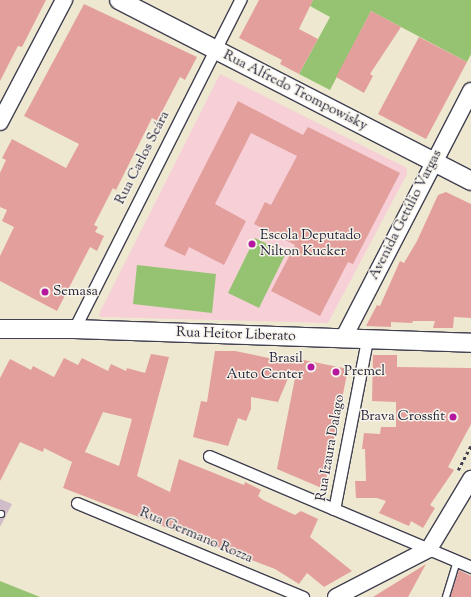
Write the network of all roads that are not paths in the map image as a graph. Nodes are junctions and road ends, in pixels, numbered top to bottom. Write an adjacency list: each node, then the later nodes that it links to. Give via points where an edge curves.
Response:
1 (64, 0): 7 (main road)
2 (119, 0): 4 (main road, Rua Alfredo Trompowisky)
3 (240, 0): 5 (street, Rua Carlos Seára)
4 (140, 5): 5 (main road, Rua Alfredo Trompowisky)
5 (215, 50): 8 (main road, Rua Alfredo Trompowisky); 11 (street, Rua Carlos Seára)
6 (471, 91): 8 (main road, Avenida Getúlio Vargas)
7 (0, 122)
8 (434, 162): 9 (main road, Rua Alfredo Trompowisky); 12 (main road, Avenida Getúlio Vargas)
9 (471, 181)
10 (0, 329): 11 (main road, Rua Heitor Liberato)
11 (74, 329): 12 (main road, Rua Heitor Liberato)
12 (343, 339): 13 (main road, Rua Heitor Liberato)
13 (367, 340): 14 (main road, Rua Heitor Liberato); 18 (street, Rua Izaura Dalago)
14 (471, 343)
15 (209, 456): 18 (street)
16 (464, 476): 19 (main road)
17 (77, 503): 22 (street, Rua Germano Rozza)
18 (334, 509): 19 (street, Rua Izaura Dalago)
19 (429, 549): 20 (street, Rua Izaura Dalago); 23 (main road)
20 (457, 561): 21 (street, Rua Izaura Dalago); 24 (lane)
21 (471, 567)
22 (303, 597)
23 (336, 597)
24 (446, 597)

